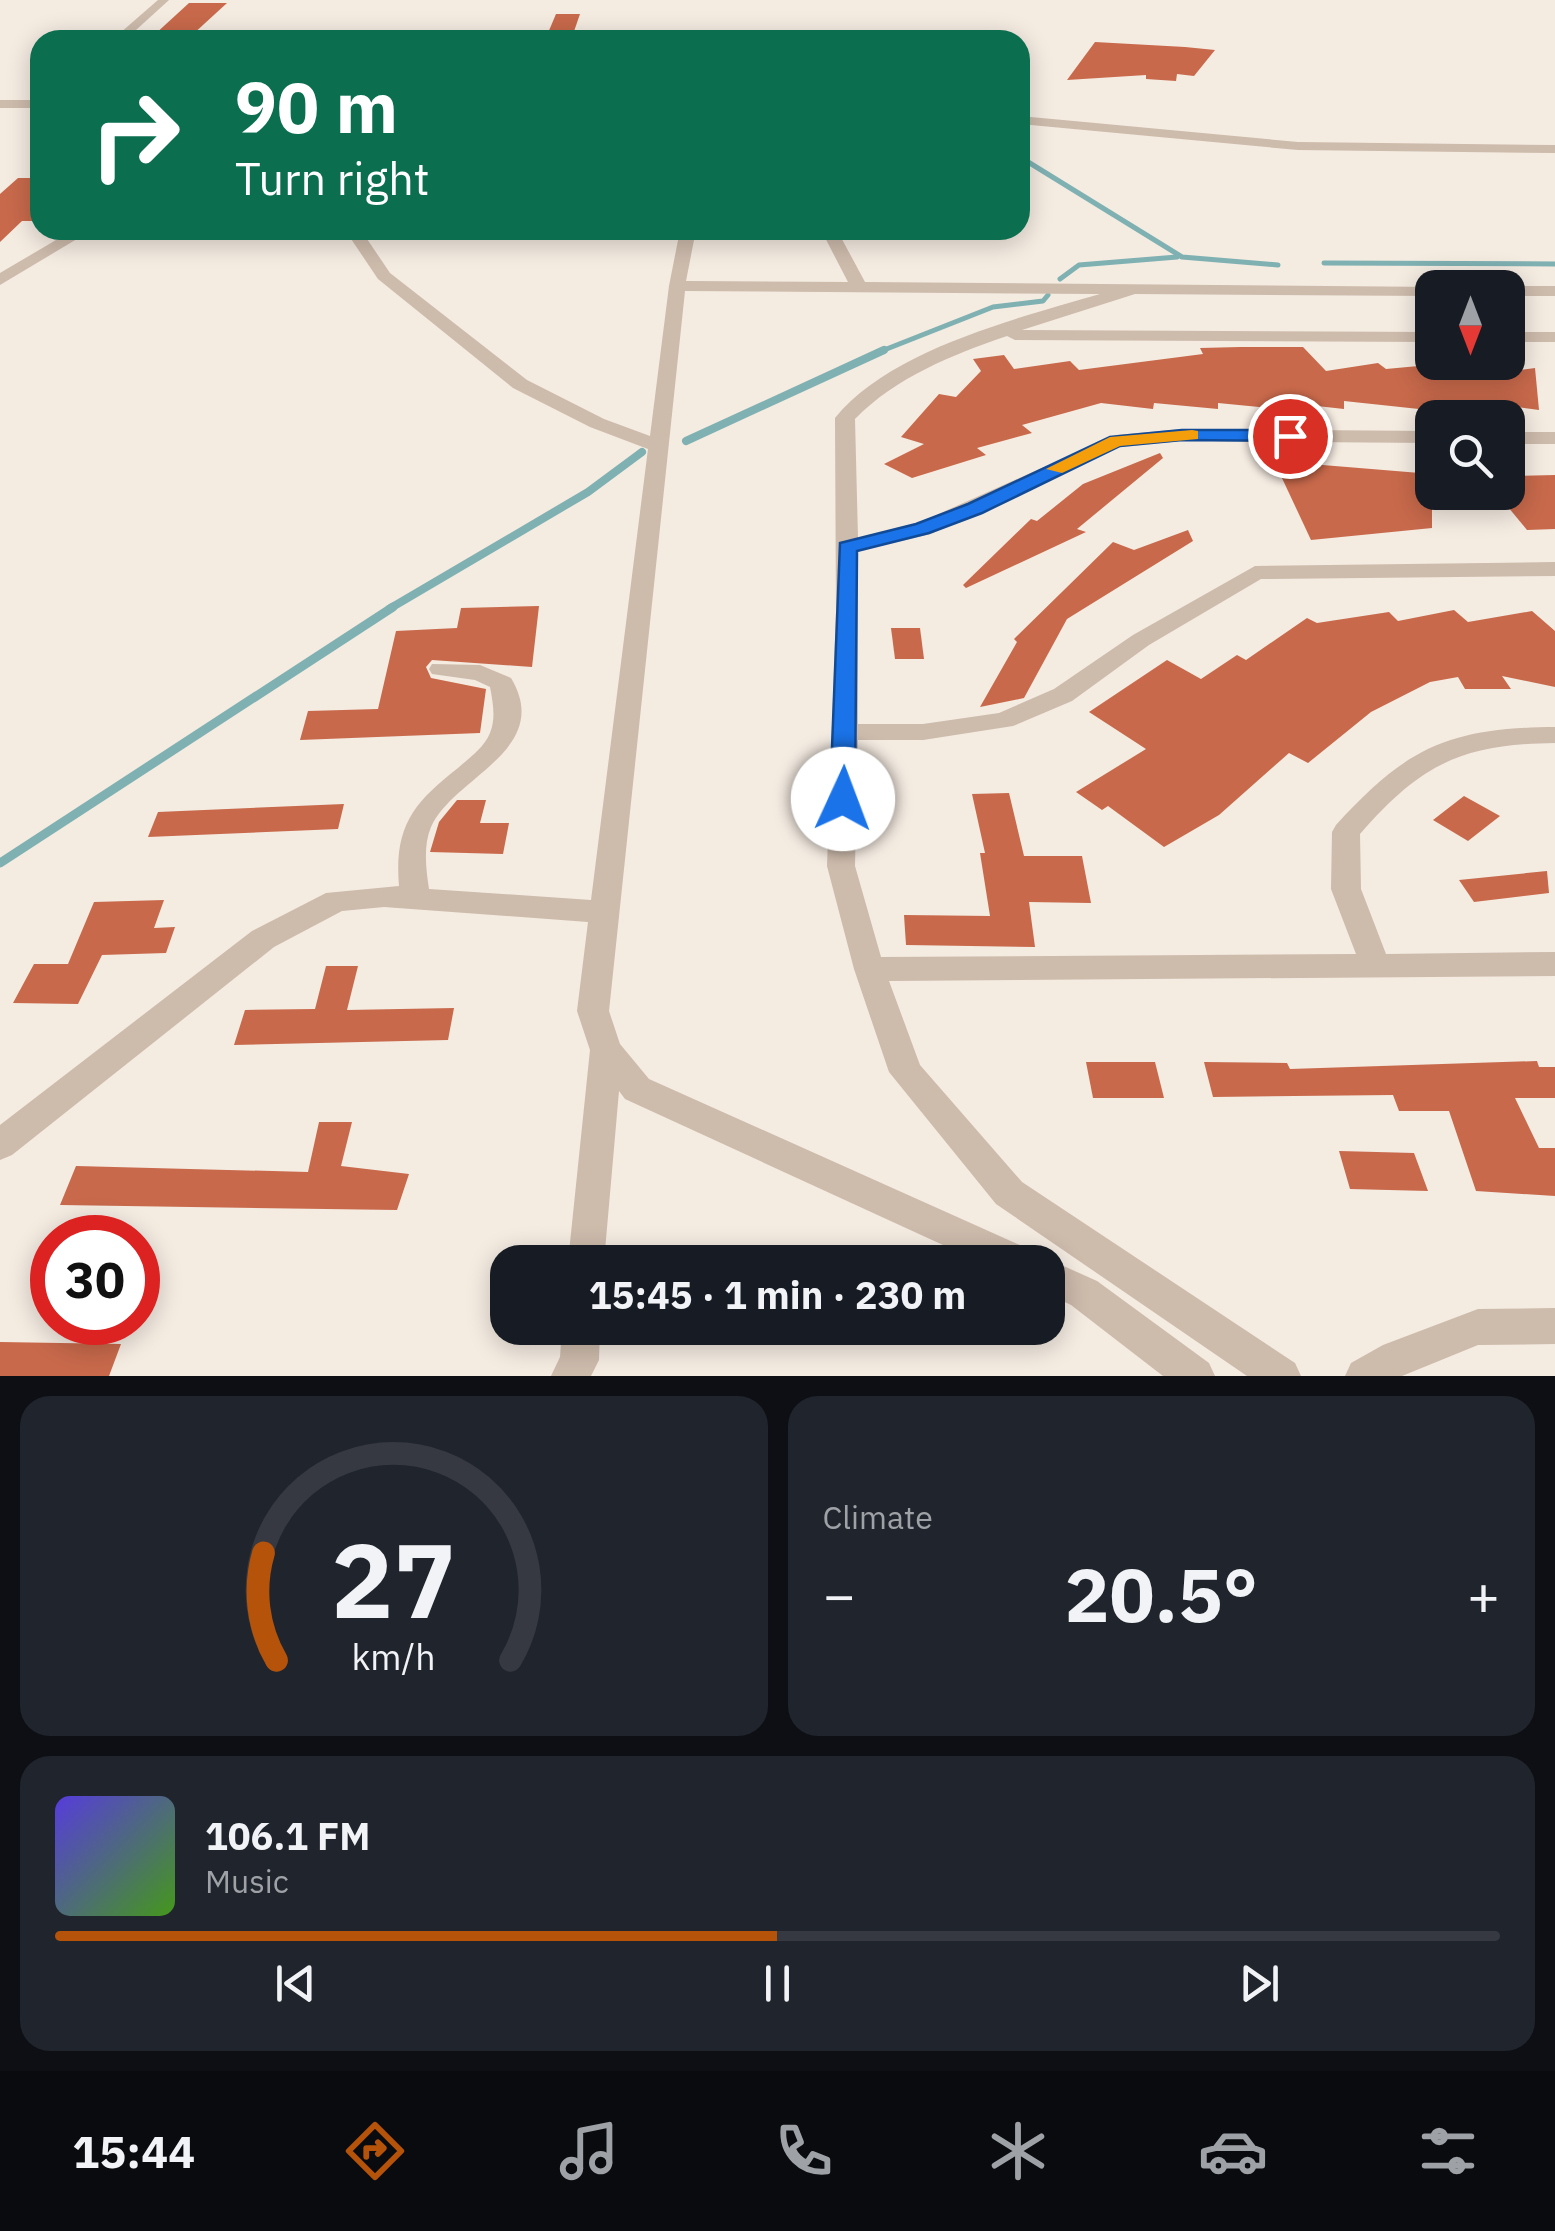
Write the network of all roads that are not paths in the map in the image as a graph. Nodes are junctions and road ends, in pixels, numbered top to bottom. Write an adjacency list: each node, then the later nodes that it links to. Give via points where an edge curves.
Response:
1 (164, 0): 2 (street)
2 (130, 30)
3 (0, 104): 4 (street)
4 (30, 104)
5 (1030, 121): 6 (street, via 1284,145)
6 (1555, 150)
7 (67, 240): 11 (street)
8 (360, 240): 25 (street, via 384,276 520,384)
9 (686, 240): 12 (street)
10 (834, 240): 13 (street)
11 (0, 280)
12 (677, 286): 13 (street); 25 (street)
13 (859, 287): 14 (street)
14 (1134, 289): 15 (street); 18 (street)
15 (1415, 290)
16 (1525, 291): 17 (street)
17 (1555, 292)
18 (1000, 335): 19 (street); 26 (street, via 876,387 845,418)
19 (1415, 337)
20 (1525, 337): 21 (street)
21 (1555, 338)
22 (1415, 437): 26 (street, via 1116,440 975,508)
23 (1525, 438): 24 (street)
24 (1555, 438)
25 (660, 447): 32 (street)
26 (847, 547): 29 (street)
27 (1555, 569): 29 (street, via 1255,574 1063,695 1004,720 923,732)
28 (440, 669): 31 (street, via 502,683 508,703 487,761 418,824 410,850)
29 (845, 732): 35 (street, via 841,866)
30 (1555, 734): 33 (street, via 1506,734 1440,750 1388,783 1346,832 1346,889)
31 (415, 898): 32 (street); 37 (street, via 336,901 293,920)
32 (606, 912): 36 (street, via 593,1011)
33 (1374, 962): 34 (street); 35 (street)
34 (1555, 964)
35 (869, 969): 45 (street, via 906,1072 1009,1193)
36 (606, 1050): 38 (street); 39 (street, via 638,1089)
37 (0, 1145)
38 (588, 1245)
39 (981, 1245)
40 (1065, 1284): 44 (street)
41 (1555, 1326): 46 (street, via 1478,1327)
42 (580, 1345): 43 (street)
43 (571, 1376)
44 (1195, 1376)
45 (1281, 1376)
46 (1365, 1376)

